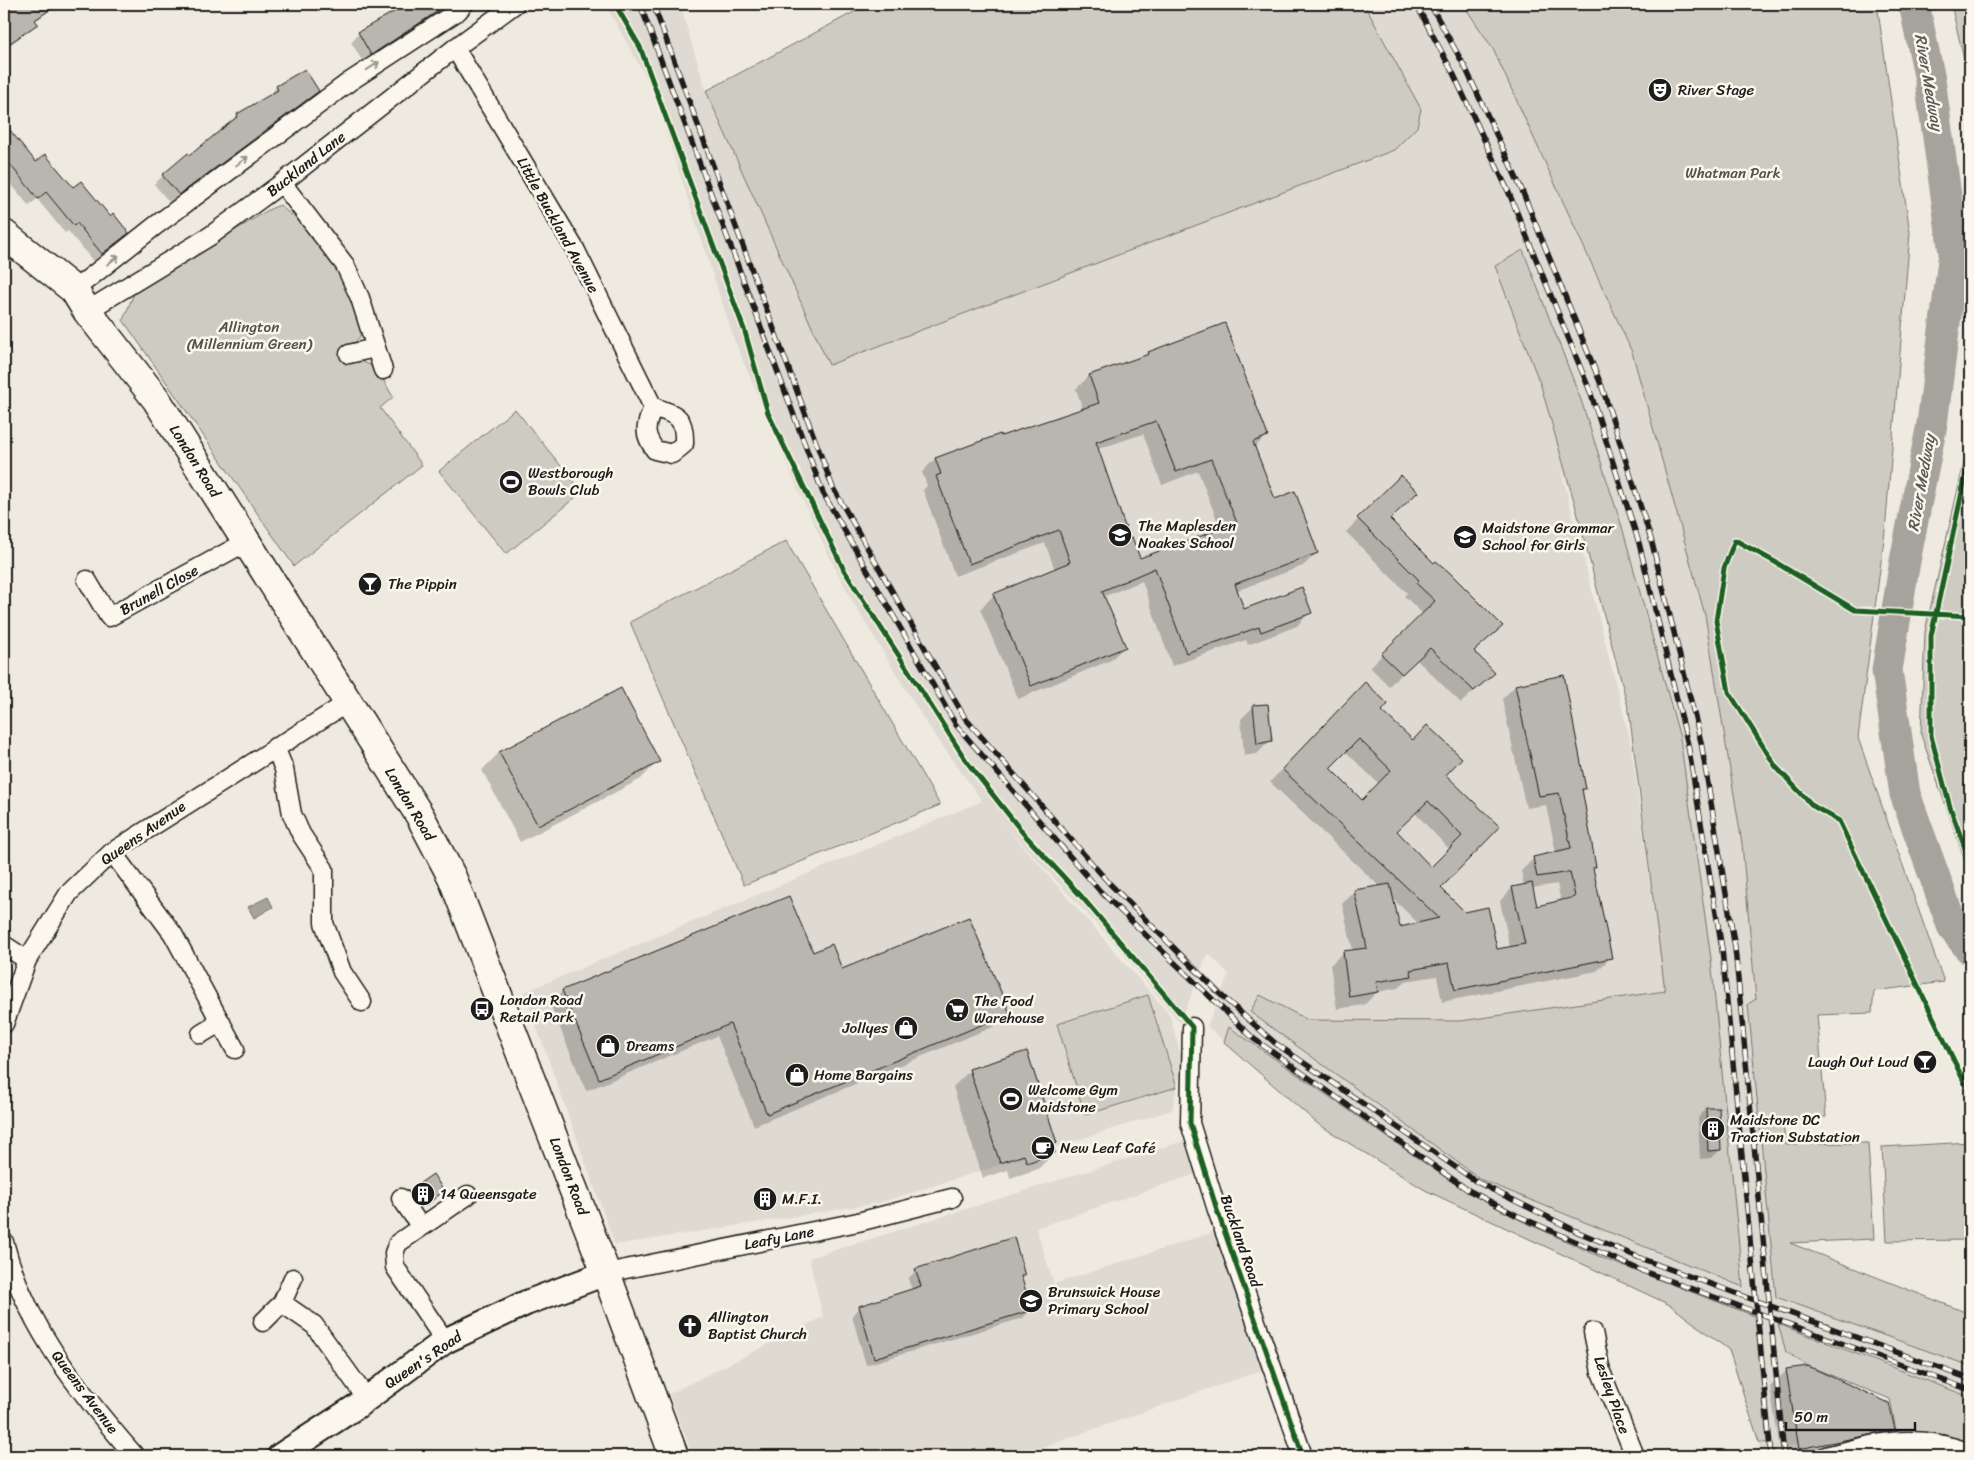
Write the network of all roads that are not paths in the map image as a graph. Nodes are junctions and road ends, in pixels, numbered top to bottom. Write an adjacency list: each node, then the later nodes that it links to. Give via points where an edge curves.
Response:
1 (464, 4): 6 (street, one-way to 1, via 155,226 349,82)
2 (515, 4): 3 (street, Buckland Lane)
3 (455, 48): 4 (street, Buckland Lane); 10 (street, Little Buckland Avenue, via 575,249)
4 (282, 183): 6 (street, Buckland Lane, via 210,236); 7 (street, via 345,265 360,298)
5 (4, 234): 6 (main road, London Road)
6 (81, 301): 11 (main road, London Road, via 156,399)
7 (375, 348): 8 (street); 9 (street)
8 (349, 354)
9 (383, 370)
10 (653, 407)
11 (246, 542): 12 (street, Brunell Close, via 109,617); 13 (main road, London Road)
12 (87, 580)
13 (347, 703): 14 (street, Queens Avenue); 29 (main road, London Road, via 420,816 452,877)
14 (275, 747): 15 (street, Queens Avenue); 18 (street, via 284,769 292,814 324,869 324,923 342,972)
15 (112, 852): 17 (street, Queens Avenue, via 69,893); 19 (street, via 173,934)
16 (4, 945): 17 (street)
17 (27, 960): 20 (street, Queens Avenue)
18 (362, 1002)
19 (220, 1022): 22 (street); 23 (street)
20 (4, 1024)
21 (1192, 1027): 40 (street, Buckland Road, via 1190,1123)
22 (201, 1034)
23 (234, 1049)
24 (468, 1195): 27 (street)
25 (401, 1198): 27 (street)
26 (952, 1198): 29 (street, Leafy Lane, via 858,1222)
27 (421, 1227): 34 (street, via 398,1243 394,1267)
28 (4, 1242): 37 (street, Queens Avenue, via 29,1307 58,1361)
29 (606, 1273): 34 (street, Queen's Road, via 526,1302); 39 (main road, London Road)
30 (293, 1278): 31 (street)
31 (282, 1303): 32 (street); 35 (street, via 314,1326)
32 (263, 1322)
33 (1593, 1332): 41 (street, Lesley Place, via 1601,1372)
34 (445, 1341): 35 (street, Queen's Road)
35 (367, 1399): 38 (street, Queen's Road)
36 (1970, 1454): 42 (street, via 1922,1440 1869,1445)
37 (135, 1456)
38 (280, 1456)
39 (674, 1456)
40 (1303, 1456)
41 (1635, 1456)
42 (1826, 1456)

